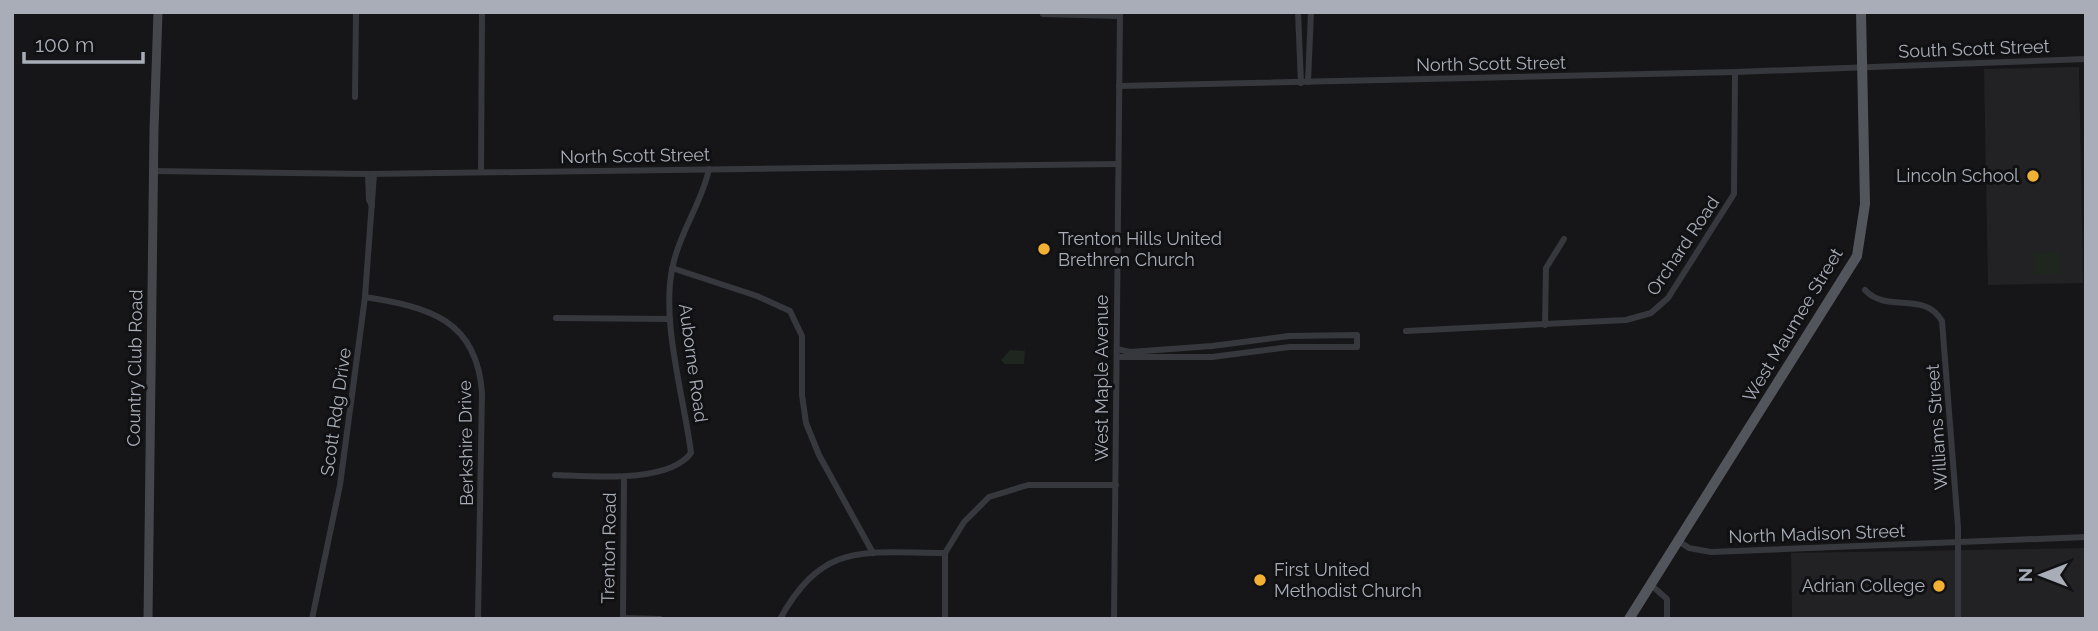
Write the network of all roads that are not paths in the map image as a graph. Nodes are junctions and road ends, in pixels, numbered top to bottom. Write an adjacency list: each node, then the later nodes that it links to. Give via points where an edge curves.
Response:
1 (158, 12): 17 (street, Country Club Road)
2 (355, 12): 14 (street)
3 (482, 12): 18 (street)
4 (1298, 12): 12 (street)
5 (1311, 12): 12 (street)
6 (1861, 12): 10 (main road, West Maumee Street)
7 (1043, 14): 8 (street)
8 (1120, 14): 13 (street, West Maple Avenue)
9 (2086, 59): 10 (street, South Scott Street)
10 (1863, 68): 11 (street, North Scott Street); 37 (main road, West Maumee Street, via 1865,204 1857,256)
11 (1735, 72): 12 (street, North Scott Street); 26 (street, Orchard Road, via 1734,194 1679,282 1651,313 1626,320)
12 (1305, 83): 13 (street, North Scott Street)
13 (1119, 86): 15 (street, West Maple Avenue)
14 (355, 97)
15 (1118, 164): 16 (street, North Scott Street); 31 (street, West Maple Avenue)
16 (709, 169): 18 (street, North Scott Street); 21 (street, Auborne Road)
17 (153, 172): 19 (street, North Scott Street); 43 (street, Country Club Road)
18 (481, 172): 19 (street, North Scott Street)
19 (371, 174): 23 (street, Scott Rdg Drive)
20 (1564, 239): 26 (street, via 1546,268)
21 (672, 268): 25 (street, Auborne Road); 39 (street, via 767,299 790,312 802,336 806,424)
22 (1865, 290): 38 (street, Williams Street, via 1879,301 1920,303 1937,312 1942,321)
23 (365, 297): 44 (street, Scott Rdg Drive, via 340,485); 45 (street, Berkshire Drive, via 435,313 458,330 476,358 482,406)
24 (556, 318): 25 (street)
25 (670, 319): 34 (street, Auborne Road, via 691,453 668,469)
26 (1545, 325): 27 (street, Orchard Road)
27 (1406, 331)
28 (1289, 336): 29 (street); 30 (street); 30 (street, via 1357,335 1357,347)
29 (1212, 346): 31 (street); 32 (street)
30 (1290, 347): 32 (street)
31 (1116, 353): 32 (street); 35 (street, West Maple Avenue)
32 (1212, 357)
33 (555, 475): 34 (street)
34 (624, 477): 42 (street, Trenton Road)
35 (1116, 485): 40 (street, via 1028,485 1004,490 976,508); 49 (street, West Maple Avenue)
36 (2086, 537): 38 (street, North Madison Street)
37 (1680, 542): 38 (street, North Madison Street, via 1710,552); 41 (main road, West Maumee Street)
38 (1958, 542): 52 (street, Williams Street)
39 (873, 553): 40 (street); 47 (street, via 848,556 814,571 796,590)
40 (945, 553): 48 (street)
41 (1651, 585): 50 (main road, West Maumee Street); 51 (street, via 1667,598)
42 (622, 618): 46 (street)
43 (148, 619)
44 (312, 619)
45 (478, 619)
46 (660, 619)
47 (780, 619)
48 (945, 619)
49 (1114, 619)
50 (1629, 619)
51 (1667, 619)
52 (1958, 619)

